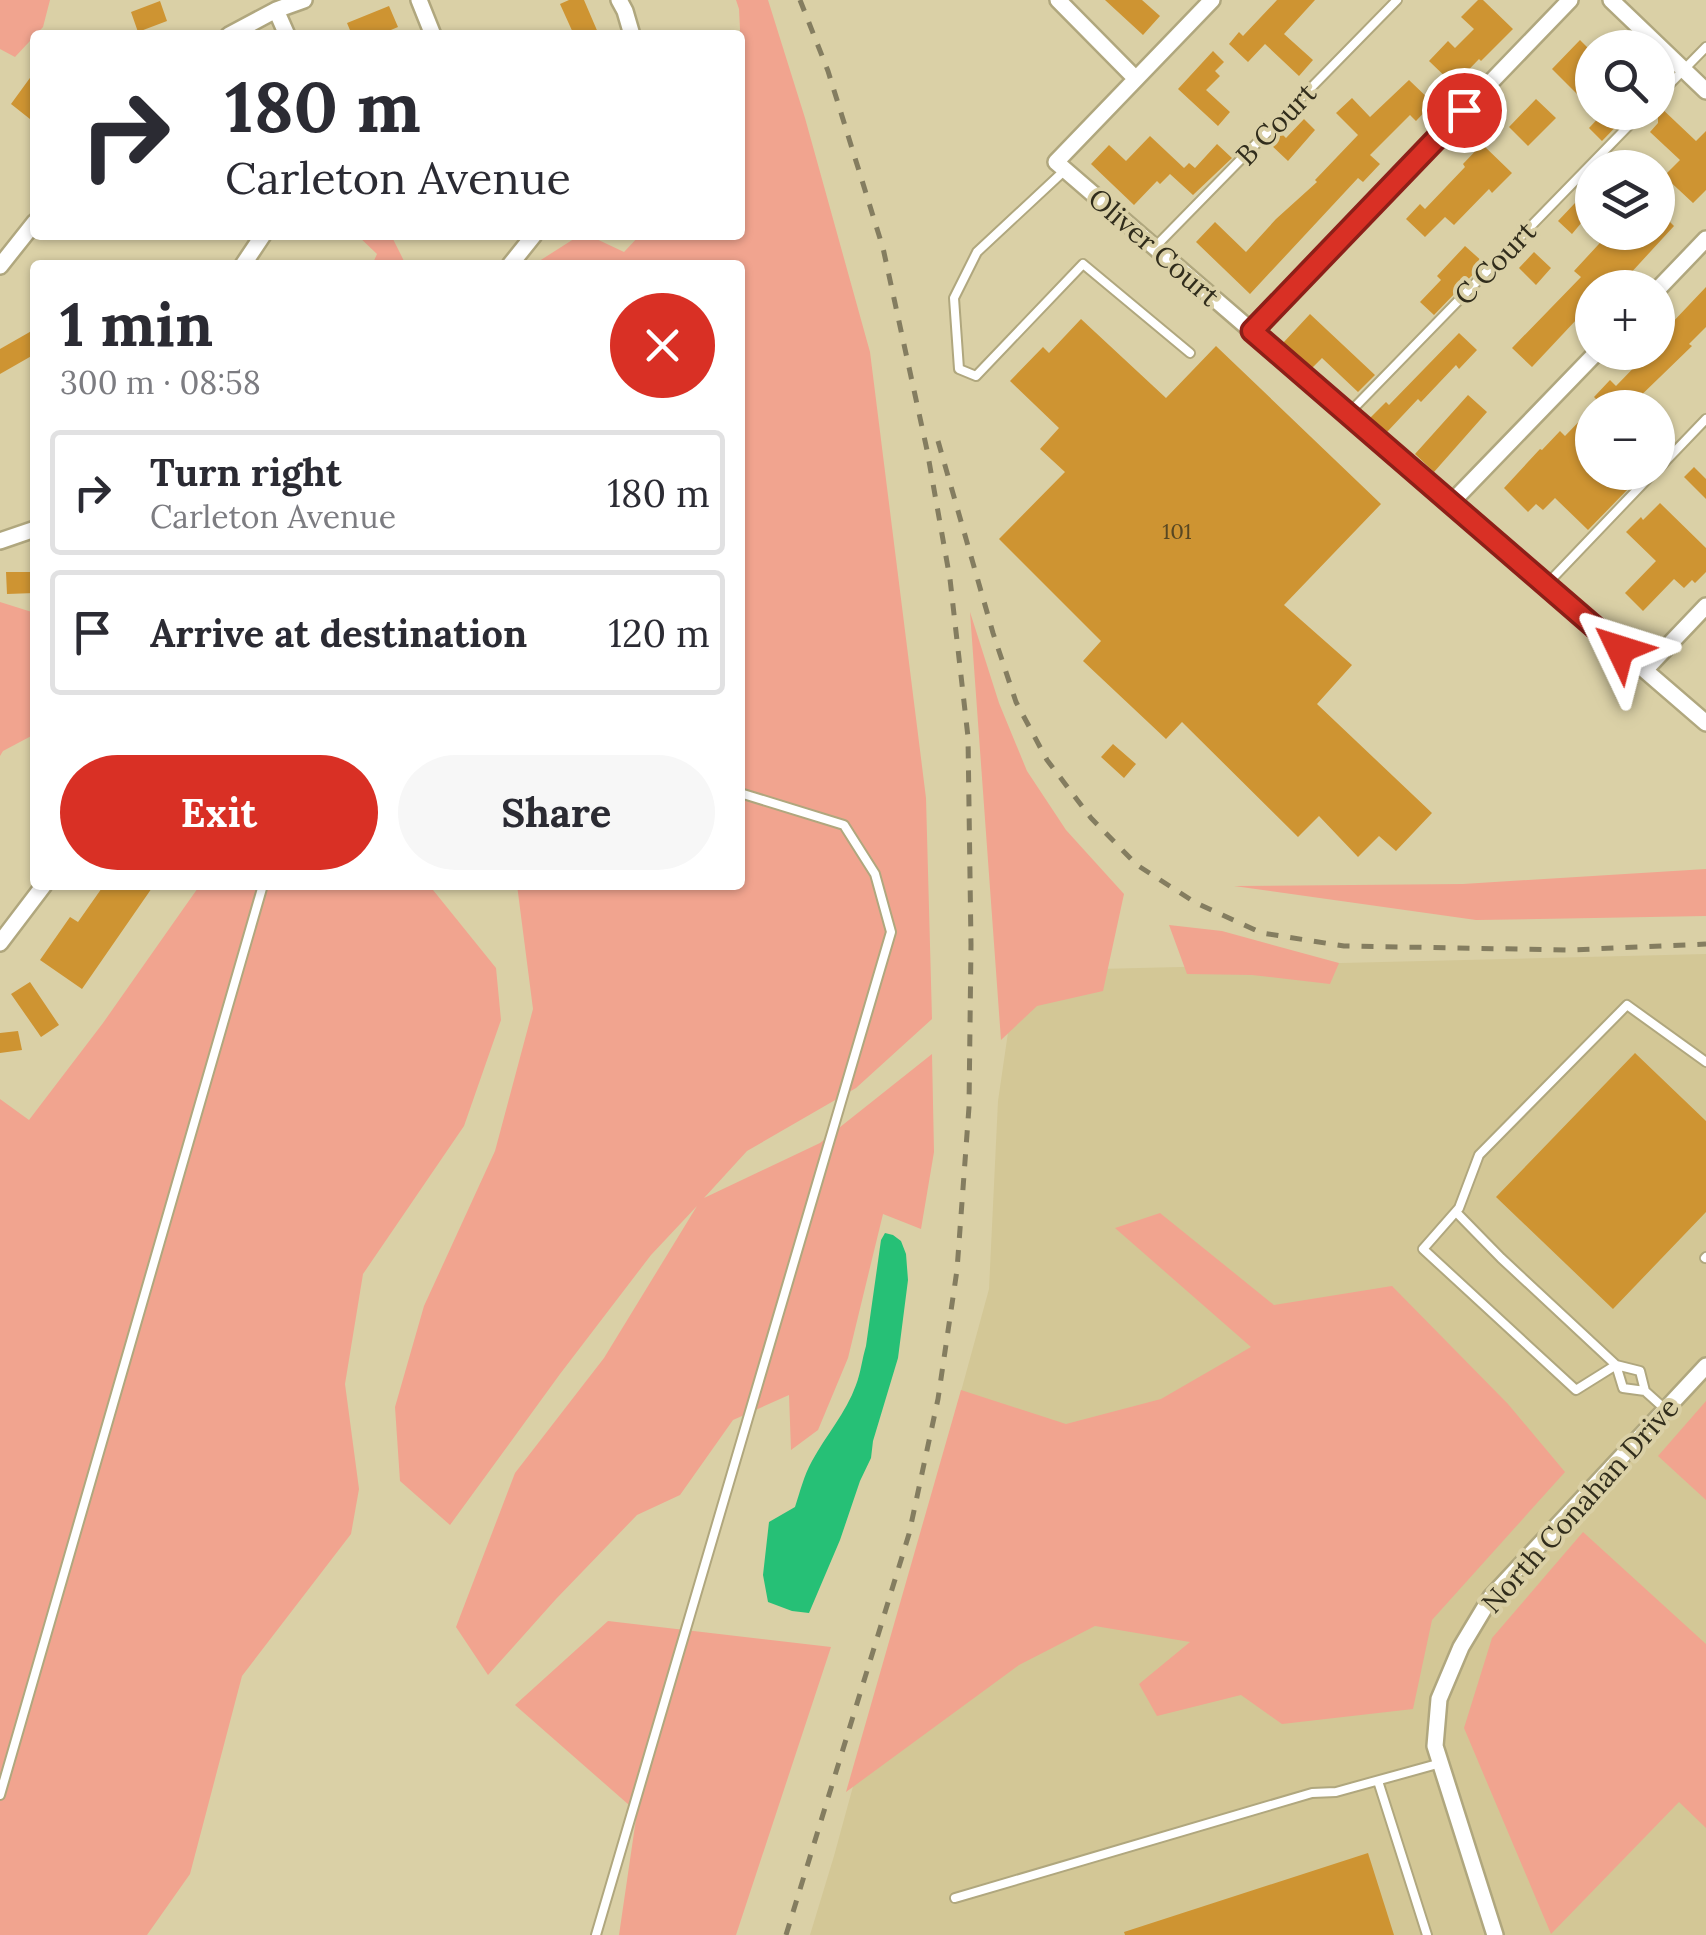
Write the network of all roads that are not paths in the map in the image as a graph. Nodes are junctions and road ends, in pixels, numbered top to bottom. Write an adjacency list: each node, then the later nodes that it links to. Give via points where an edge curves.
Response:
1 (304, 0): 9 (street)
2 (419, 0): 12 (street)
3 (619, 0): 13 (street)
4 (1058, 0): 17 (street)
5 (1212, 0): 17 (street)
6 (1397, 0): 23 (lane, B Court)
7 (1570, 0): 26 (street)
8 (1611, 0): 15 (street)
9 (276, 10): 10 (street); 11 (street)
10 (238, 30)
11 (285, 30)
12 (430, 30)
13 (630, 30)
14 (1706, 47): 15 (lane)
15 (1684, 70): 16 (lane); 18 (street)
16 (1675, 79)
17 (1136, 80): 20 (street)
18 (1706, 91)
19 (1624, 130): 29 (lane, C Court)
20 (1060, 166): 23 (street, Oliver Court); 27 (lane, via 977,252 954,298 959,369 976,376 1083,264)
21 (30, 228): 24 (street)
22 (1706, 239): 25 (street)
23 (1154, 248): 26 (street, Oliver Court)
24 (0, 266)
25 (1675, 271)
26 (1252, 331): 29 (street, Oliver Court)
27 (1190, 353)
28 (1579, 370): 33 (street)
29 (1348, 414): 33 (street, Oliver Court)
30 (1706, 418): 31 (lane)
31 (1675, 451)
32 (1638, 490): 36 (lane)
33 (1451, 504): 36 (street, Oliver Court)
34 (30, 531): 35 (street)
35 (0, 540)
36 (1546, 586): 38 (street, Oliver Court)
37 (1706, 606): 38 (street)
38 (1645, 670): 39 (street, Oliver Court)
39 (1706, 723)
40 (745, 795): 54 (lane, via 844,825 876,874 891,932)
41 (40, 890): 43 (street)
42 (261, 890): 52 (lane)
43 (0, 943)
44 (1706, 1062): 45 (lane, via 1627,1005 1479,1155)
45 (1456, 1212): 46 (lane); 46 (lane, via 1424,1249 1576,1390)
46 (1616, 1366): 48 (lane, via 1640,1371); 48 (lane, via 1623,1388)
47 (1706, 1366): 49 (street, North Conahan Drive)
48 (1645, 1391): 49 (lane)
49 (1665, 1410): 50 (street, North Conahan Drive, via 1491,1597 1439,1699)
50 (1441, 1763): 51 (lane); 56 (street, North Conahan Drive)
51 (1378, 1780): 53 (lane, via 1312,1793); 55 (lane)
52 (0, 1794)
53 (955, 1898)
54 (596, 1935)
55 (1427, 1935)
56 (1495, 1935)

